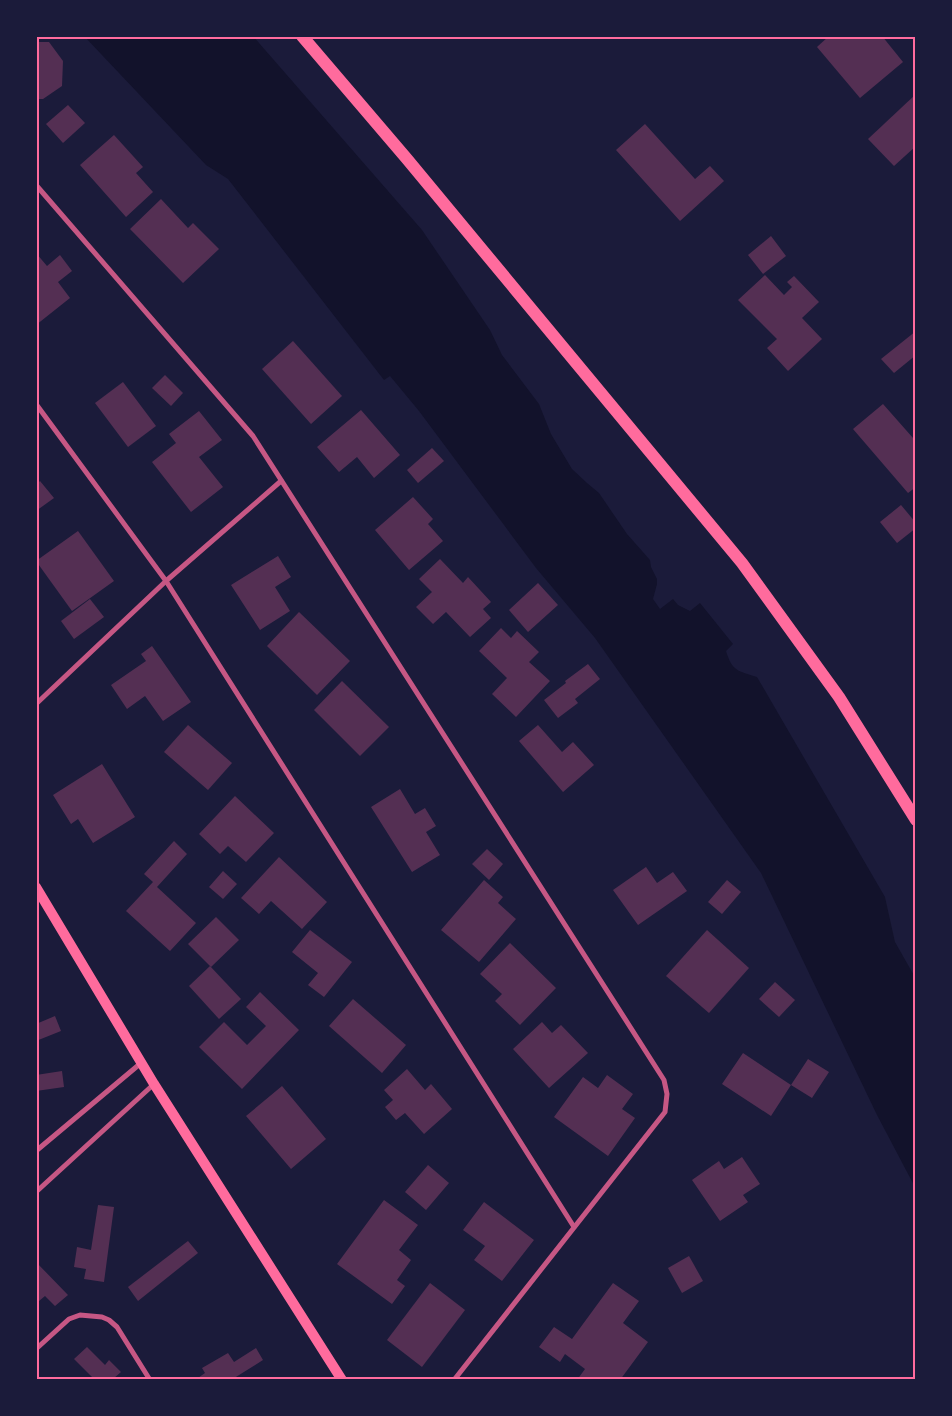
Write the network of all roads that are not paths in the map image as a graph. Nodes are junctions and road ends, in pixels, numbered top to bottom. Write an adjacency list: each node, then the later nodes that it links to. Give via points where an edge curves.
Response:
1 (302, 36): 7 (main road, via 742,563 839,697)
2 (36, 185): 4 (street, via 253,436)
3 (36, 404): 5 (street)
4 (281, 481): 5 (street); 13 (street, via 664,1080 667,1094 665,1112)
5 (166, 581): 6 (street); 13 (street)
6 (36, 704)
7 (916, 820)
8 (36, 887): 9 (main road)
9 (141, 1062): 10 (main road); 11 (street)
10 (154, 1084): 12 (street); 16 (main road)
11 (36, 1151)
12 (36, 1192)
13 (574, 1227): 17 (street)
14 (36, 1348): 15 (street, via 69,1319 80,1315 102,1317 117,1327)
15 (150, 1380)
16 (342, 1380)
17 (454, 1380)

